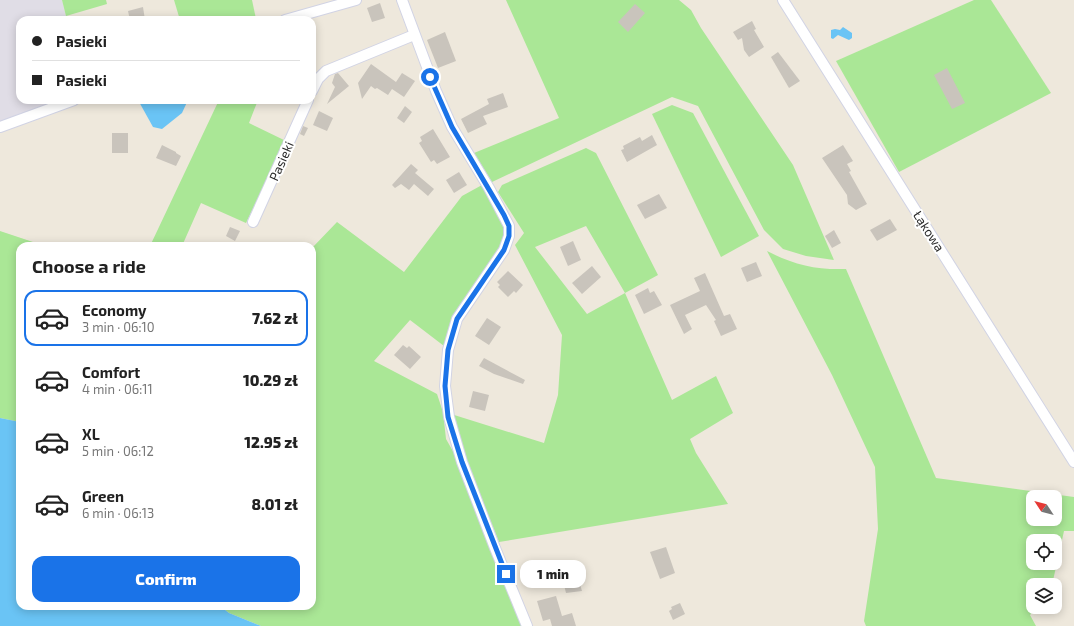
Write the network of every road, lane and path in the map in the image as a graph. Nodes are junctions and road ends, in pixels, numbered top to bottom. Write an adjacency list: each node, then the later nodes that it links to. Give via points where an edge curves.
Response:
1 (356, 0): 4 (street)
2 (402, 0): 5 (street)
3 (783, 0): 11 (street, Łąkowa)
4 (299, 16)
5 (414, 35): 6 (street, via 326,71); 12 (street, via 452,127 509,226 509,236 504,250 457,319 448,350 445,386 448,417 462,462)
6 (316, 83)
7 (63, 104): 9 (street)
8 (306, 104): 10 (street, Pasieki)
9 (0, 127)
10 (253, 222)
11 (1074, 462)
12 (528, 626)

